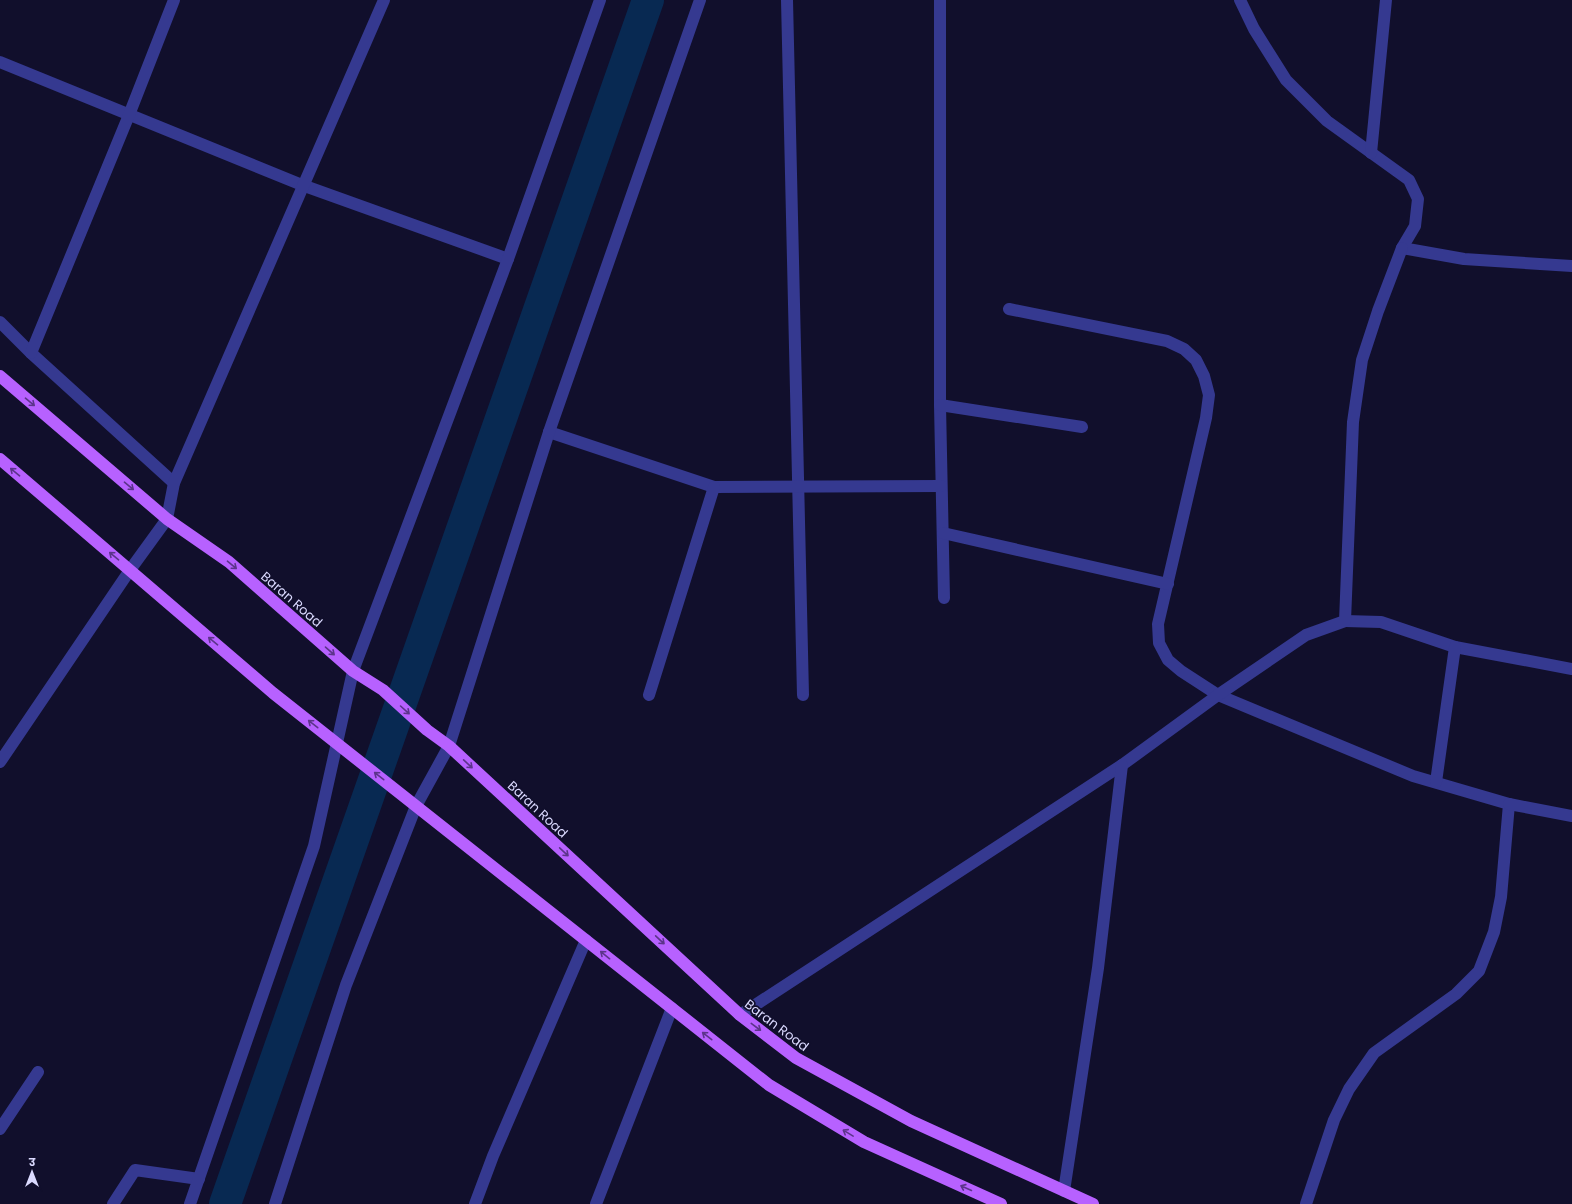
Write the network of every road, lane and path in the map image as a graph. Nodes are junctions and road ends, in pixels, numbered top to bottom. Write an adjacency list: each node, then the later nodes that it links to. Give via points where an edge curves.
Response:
1 (174, 0): 10 (street)
2 (384, 0): 12 (street)
3 (600, 0): 14 (street)
4 (700, 0): 22 (street)
5 (787, 0): 25 (street)
6 (940, 0): 20 (street)
7 (1240, 0): 11 (street, via 1286,80 1327,121)
8 (1386, 0): 11 (street)
9 (0, 62): 10 (street)
10 (129, 115): 12 (street); 18 (street)
11 (1371, 153): 13 (street, via 1408,180 1418,199 1415,226)
12 (302, 186): 14 (street); 24 (street)
13 (1402, 248): 15 (street, via 1464,259); 33 (street, via 1362,360 1353,422)
14 (508, 259): 36 (street)
15 (1572, 266)
16 (1009, 309): 31 (street, via 1167,341 1184,349 1196,360 1209,395)
17 (0, 322): 18 (street)
18 (31, 353): 24 (street)
19 (0, 376): 28 (main road, Baran Road, one-way to 28)
20 (940, 405): 21 (street); 26 (street)
21 (1082, 427)
22 (549, 432): 27 (street); 41 (street)
23 (0, 459): 30 (main road, one-way to 23)
24 (174, 483): 28 (street)
25 (797, 486): 26 (street); 27 (street); 38 (street)
26 (941, 486): 29 (street)
27 (714, 487): 37 (street)
28 (167, 519): 30 (street); 36 (main road, Baran Road, one-way to 36, via 229,562)
29 (943, 533): 31 (street); 32 (street)
30 (130, 570): 40 (main road, one-way to 30, via 273,693); 42 (street)
31 (1168, 584): 39 (street, via 1158,624 1159,643 1168,660)
32 (944, 598)
33 (1345, 621): 34 (street, via 1381,622); 39 (street, via 1306,635)
34 (1455, 647): 35 (street); 44 (street)
35 (1572, 669)
36 (353, 671): 40 (street); 41 (main road, Baran Road, one-way to 41, via 383,690 427,730)
37 (649, 695)
38 (803, 695)
39 (1218, 695): 43 (street); 44 (street, via 1413,776)
40 (337, 743): 46 (main road, one-way to 40); 53 (street, via 314,846)
41 (449, 746): 46 (street); 50 (main road, Baran Road, one-way to 50)
42 (0, 762)
43 (1122, 765): 50 (street); 54 (street, via 1098,968)
44 (1436, 782): 45 (street)
45 (1508, 804): 47 (street); 62 (street, via 1501,897 1494,932 1479,971 1456,994 1374,1052 1349,1089 1334,1120)
46 (416, 806): 48 (main road); 57 (street, via 346,984)
47 (1572, 816)
48 (586, 940): 49 (main road, one-way to 48); 58 (street)
49 (672, 1008): 59 (street); 60 (main road, one-way to 49, via 864,1142 769,1085)
50 (740, 1015): 54 (main road, Baran Road, one-way to 54, via 796,1058 911,1121)
51 (38, 1072): 52 (street)
52 (0, 1129)
53 (198, 1179): 55 (street, via 135,1170); 56 (street)
54 (1064, 1191): 61 (main road, Baran Road)
55 (113, 1204)
56 (190, 1204)
57 (275, 1204)
58 (476, 1204)
59 (596, 1204)
60 (1001, 1204)
61 (1093, 1204)
62 (1306, 1204)

